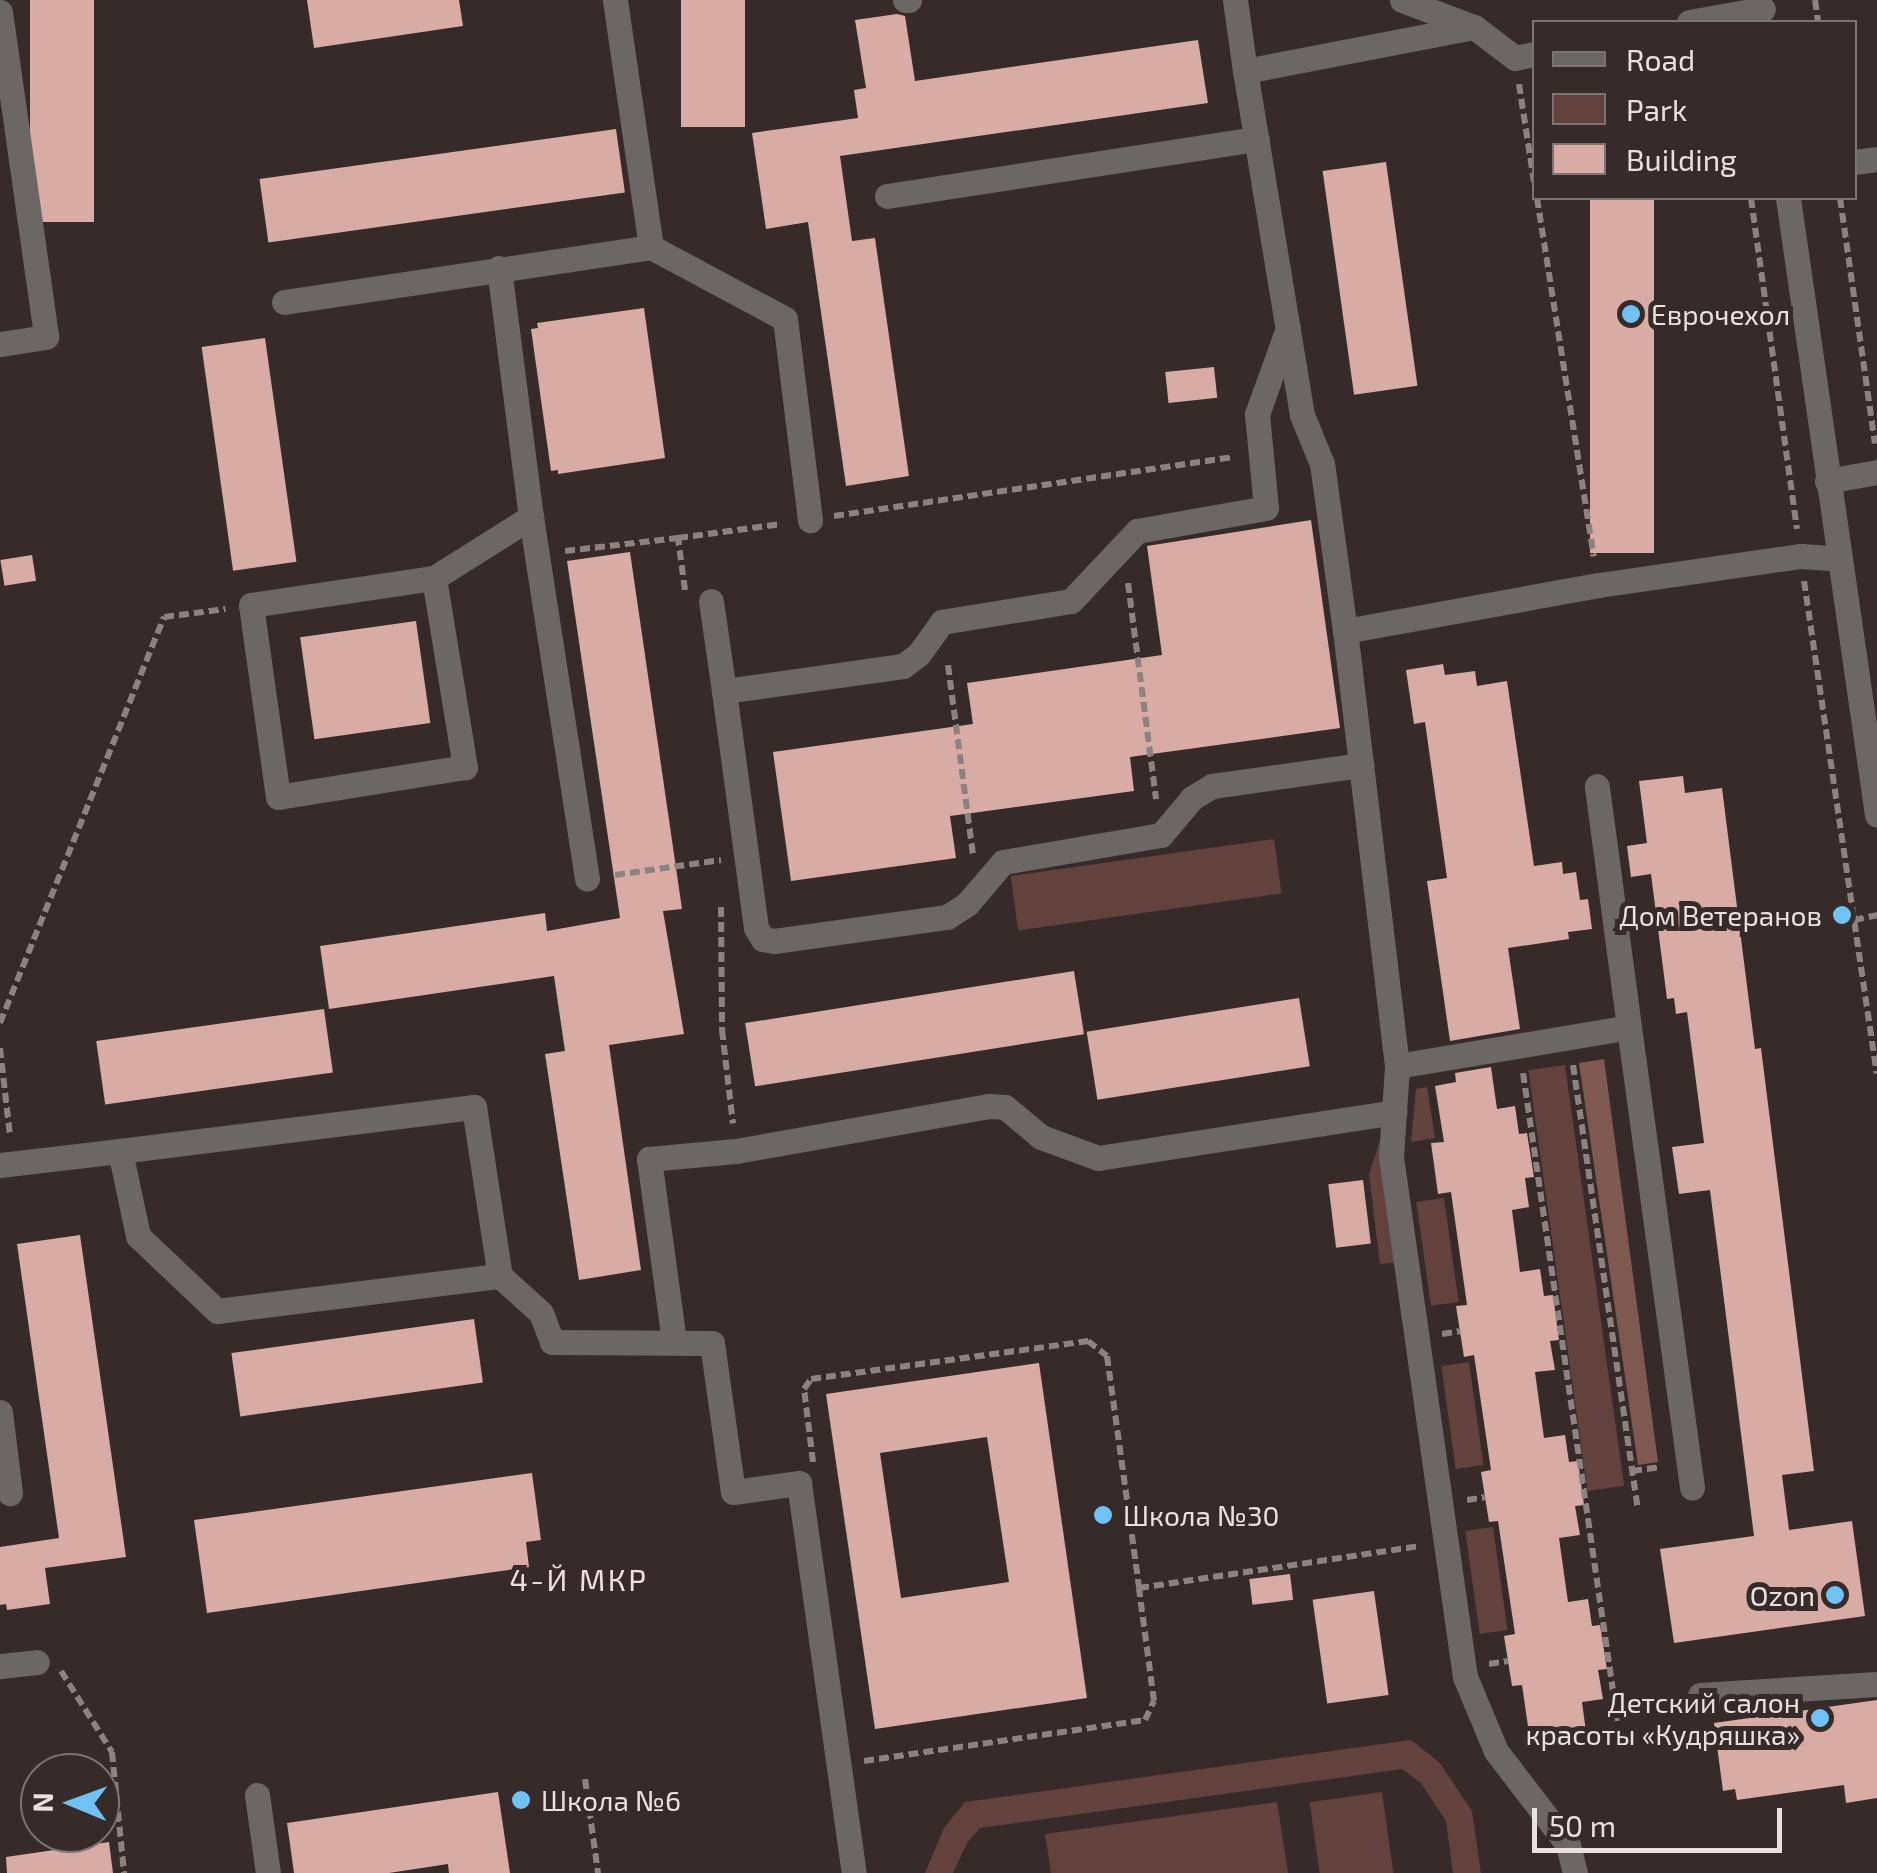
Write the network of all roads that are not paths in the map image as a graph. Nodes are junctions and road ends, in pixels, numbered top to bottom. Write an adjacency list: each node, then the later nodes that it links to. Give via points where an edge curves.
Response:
1 (615, 0): 13 (street)
2 (1235, 0): 9 (street)
3 (1402, 0): 7 (street)
4 (1764, 10): 6 (street)
5 (0, 12): 17 (street, via 46,337)
6 (1702, 20)
7 (1474, 27): 8 (street); 9 (street)
8 (1525, 56)
9 (1245, 71): 10 (street)
10 (1257, 139): 11 (street); 16 (street)
11 (886, 196)
12 (1788, 200): 19 (street)
13 (652, 247): 14 (street); 21 (street, via 785,320)
14 (499, 268): 15 (street); 20 (street)
15 (284, 302)
16 (1288, 328): 25 (street, via 1302,416 1322,464); 26 (street, via 1257,414 1266,508 1137,531 1071,601 942,622 903,666)
17 (0, 344)
18 (1877, 472): 19 (street)
19 (1828, 481): 22 (street)
20 (531, 517): 23 (street); 30 (street)
21 (810, 520)
22 (1840, 559): 25 (street, via 1800,556 1599,585); 29 (street)
23 (434, 578): 23 (street, via 465,767 278,796 251,605)
24 (711, 600): 26 (street)
25 (1345, 631): 27 (street, via 1347,708)
26 (724, 691): 27 (street, via 756,928 774,941 948,917 994,869 1015,858 1161,835 1192,798 1212,786)
27 (1362, 765): 32 (street)
28 (1597, 786): 31 (street)
29 (1877, 815)
30 (588, 879)
31 (1629, 1027): 32 (street); 39 (street)
32 (1396, 1066): 33 (street)
33 (1394, 1112): 37 (street, via 1098,1158 1041,1137 1005,1107 988,1106 736,1151 649,1159); 48 (street, via 1391,1157 1465,1678 1496,1751 1568,1846)
34 (120, 1151): 35 (street); 36 (street, via 138,1236 216,1311); 36 (street, via 474,1107)
35 (6, 1165)
36 (500, 1276): 37 (street, via 541,1313 552,1342)
37 (674, 1341): 47 (street, via 712,1343 733,1492 799,1482)
38 (0, 1412): 40 (street)
39 (1692, 1488)
40 (10, 1494)
41 (37, 1662): 42 (street)
42 (0, 1666)
43 (1877, 1684): 44 (street)
44 (1700, 1695)
45 (257, 1795): 46 (street)
46 (268, 1873)
47 (854, 1873)
48 (1575, 1873)

